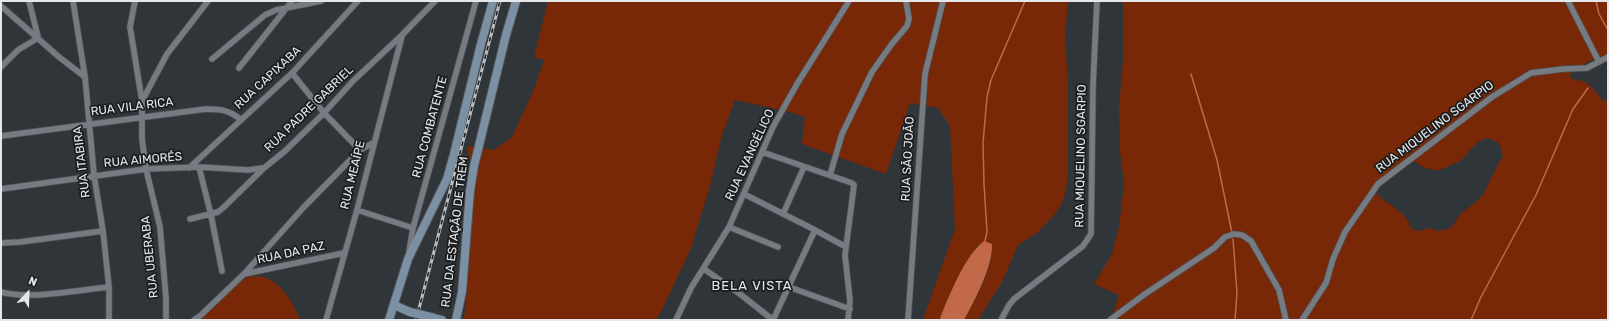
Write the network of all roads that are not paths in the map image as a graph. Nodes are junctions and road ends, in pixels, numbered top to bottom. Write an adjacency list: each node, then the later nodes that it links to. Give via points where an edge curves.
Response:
1 (29, 1): 20 (street)
2 (73, 1): 27 (street, RUA ITABIRA)
3 (135, 1): 28 (street, via 130,27)
4 (208, 1): 28 (street, via 167,54)
5 (292, 1): 17 (street)
6 (321, 1): 17 (street)
7 (358, 1): 26 (street, RUA CAPIXABA)
8 (435, 1): 19 (street, RUA PADRE GABRIEL)
9 (476, 1): 51 (street, RUA COMBATENTE)
10 (493, 1): 58 (street, via 447,179)
11 (516, 1): 73 (street, RUA DA ESTAÇÃO DE TREM, via 483,124 470,191 462,292)
12 (849, 1): 36 (street, RUA EVANGÉLICO, via 796,84)
13 (906, 1): 43 (street, via 909,19 907,26 872,72 842,134)
14 (943, 1): 77 (street, RUA SÃO JOÃO, via 925,74)
15 (1097, 1): 78 (street, RUA MIQUELINO SGARPIO, via 1091,234 1083,246 1014,299)
16 (1568, 1): 23 (street)
17 (286, 8): 22 (street, via 265,15); 25 (street)
18 (2, 9): 20 (street)
19 (402, 35): 29 (street, RUA PADRE GABRIEL, via 353,81); 34 (street, RUA MEAÍPE)
20 (38, 38): 24 (street, via 18,50); 27 (street)
21 (1608, 57): 23 (street, RUA MIQUELINO SGARPIO)
22 (212, 59)
23 (1599, 62): 81 (street, RUA MIQUELINO SGARPIO, via 1587,68 1531,74 1492,97 1378,184 1345,232 1326,283)
24 (1, 67)
25 (239, 68)
26 (292, 73): 29 (street); 31 (street, RUA CAPIXABA)
27 (85, 77): 32 (street, RUA ITABIRA)
28 (142, 102): 30 (street, RUA UBERABA)
29 (324, 113): 35 (street); 40 (street, RUA PADRE GABRIEL)
30 (141, 118): 31 (street, RUA VILA RICA, via 222,109); 32 (street, RUA VILA RICA); 41 (street, RUA UBERABA)
31 (240, 119): 39 (street, RUA CAPIXABA)
32 (89, 124): 33 (street, RUA VILA RICA); 42 (street, RUA ITABIRA)
33 (1, 136)
34 (373, 143): 35 (street); 46 (street, RUA MEAÍPE)
35 (360, 150): 61 (street, via 303,208)
36 (762, 152): 38 (street); 45 (street, RUA EVANGÉLICO)
37 (199, 167): 39 (street, RUA AIMORÉS); 40 (street, RUA AIMORÉS, via 248,170); 48 (street)
38 (804, 167): 43 (street); 47 (street)
39 (189, 168): 41 (street, RUA AIMORÉS)
40 (264, 168): 48 (street, RUA PADRE GABRIEL, via 224,207)
41 (146, 169): 42 (street, RUA AIMORÉS); 68 (street, RUA UBERABA, via 160,227)
42 (94, 175): 44 (street, RUA AIMORÉS); 53 (street, RUA ITABIRA)
43 (830, 175): 56 (street, via 852,183 854,188)
44 (1, 189)
45 (744, 194): 47 (street); 50 (street, RUA EVANGÉLICO)
46 (357, 210): 51 (street); 57 (street, RUA MEAÍPE)
47 (783, 214): 52 (street)
48 (211, 215): 49 (street, RUA PADRE GABRIEL); 60 (street)
49 (190, 219)
50 (729, 227): 55 (street); 59 (street, RUA EVANGÉLICO)
51 (413, 228): 58 (street, RUA COMBATENTE)
52 (815, 230): 56 (street); 62 (street)
53 (103, 231): 54 (street); 63 (street, RUA ITABIRA)
54 (1, 243)
55 (778, 247)
56 (846, 247): 66 (street, via 845,263)
57 (344, 253): 61 (street, RUA DA PAZ); 70 (street, RUA MEAÍPE)
58 (408, 259): 65 (street)
59 (704, 269): 74 (street, RUA EVANGÉLICO, via 691,288); 75 (street)
60 (222, 271)
61 (244, 274): 69 (street)
62 (789, 286): 66 (street); 75 (street)
63 (109, 287): 64 (street, via 30,295); 67 (street, RUA ITABIRA)
64 (1, 292)
65 (394, 305): 71 (street); 72 (street, bridge)
66 (850, 309): 76 (street)
67 (109, 320)
68 (166, 320)
69 (194, 320)
70 (326, 320)
71 (389, 320)
72 (442, 320)
73 (456, 320)
74 (676, 320)
75 (773, 320)
76 (848, 320)
77 (908, 320)
78 (1002, 320)
79 (1110, 320): 80 (street, via 1144,294 1214,248 1225,237 1238,234 1251,241 1275,281)
80 (1286, 320)
81 (1302, 320)

